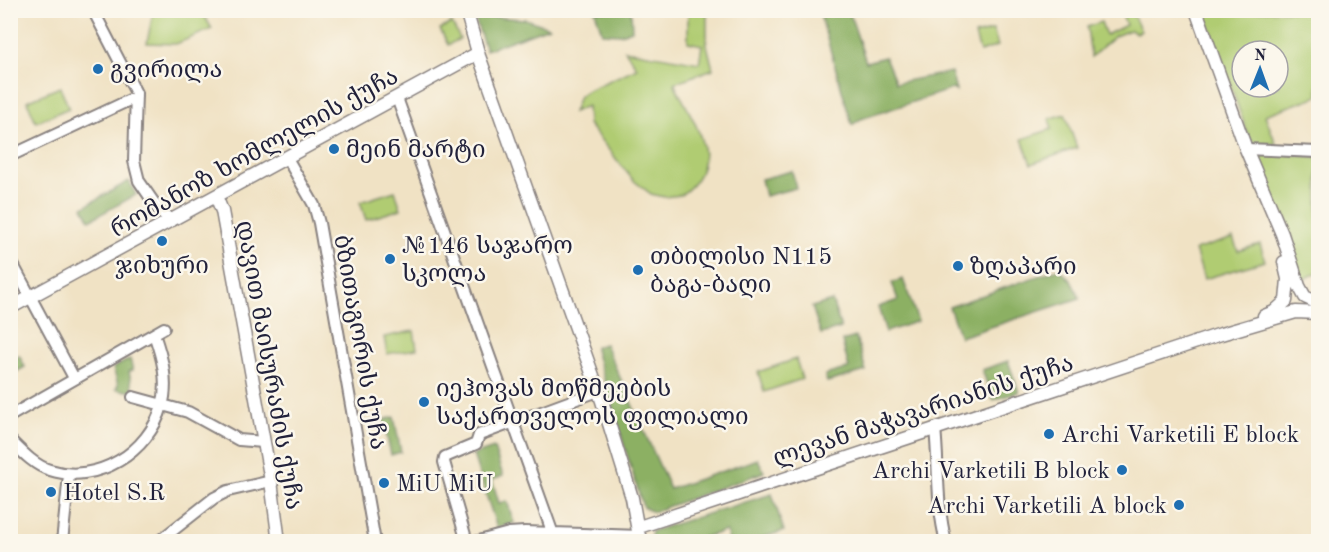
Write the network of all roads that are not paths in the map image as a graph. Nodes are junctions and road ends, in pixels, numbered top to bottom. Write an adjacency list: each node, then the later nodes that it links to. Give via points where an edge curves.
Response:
1 (93, 10): 5 (street)
2 (466, 10): 4 (street)
3 (1196, 10): 7 (street)
4 (478, 53): 6 (street, რომანოზ ხომლელის ქუჩა); 24 (street)
5 (136, 97): 9 (street); 13 (street, via 135,169 161,213)
6 (397, 98): 10 (street, რომანოზ ხომლელის ქუჩა); 28 (street)
7 (1246, 149): 8 (street); 12 (street)
8 (1318, 152)
9 (10, 156)
10 (287, 158): 11 (street, რომანოზ ხომლელის ქუჩა); 39 (street, ბზითაგორის ქუჩა, via 314,205 319,222)
11 (216, 196): 13 (street, რომანოზ ხომლელის ქუჩა); 31 (street, დავით მაისურაძის ქუჩა)
12 (1272, 215): 15 (street); 17 (street, via 1287,271)
13 (173, 220): 16 (street, რომანოზ ხომლელის ქუჩა)
14 (10, 259): 16 (street)
15 (1304, 296): 17 (street, via 1294,292); 18 (street); 20 (street, via 1306,304)
16 (30, 298): 19 (street, რომანოზ ხომლელის ქუჩა); 23 (street)
17 (1286, 300): 20 (street, via 1287,308); 22 (street, ლევან მაჭავარიანის ქუჩა, via 1274,312)
18 (1318, 303)
19 (10, 308)
20 (1298, 312): 21 (street, ლევან მაჭავარიანის ქუჩა); 22 (street, ლევან მაჭავარიანის ქუჩა)
21 (1318, 313)
22 (1221, 334): 29 (street, ლევან მაჭავარიანის ქუჩა)
23 (74, 378): 26 (street, via 159,331); 27 (street)
24 (598, 391): 28 (street); 34 (street)
25 (133, 397): 26 (street)
26 (163, 405): 31 (street, via 188,412 239,440); 32 (street, via 154,426 131,453 98,471)
27 (10, 416)
28 (515, 422): 35 (street); 40 (street, via 479,435 476,444 445,457)
29 (935, 429): 34 (street, ლევან მაჭავარიანის ქუჩა); 42 (street, via 937,498)
30 (10, 440): 32 (street, via 48,470)
31 (264, 442): 33 (street, დავით მაისურაძის ქუჩა)
32 (69, 475): 36 (street)
33 (271, 481): 37 (street, via 214,498); 38 (street, დავით მაისურაძის ქუჩა)
34 (639, 535): 35 (street, ლევან მაჭავარიანის ქუჩა)
35 (552, 538): 41 (street, ლევან მაჭავარიანის ქუჩა, via 509,533)
36 (62, 542)
37 (158, 542)
38 (279, 542)
39 (375, 542)
40 (467, 542)
41 (475, 542)
42 (946, 542)

